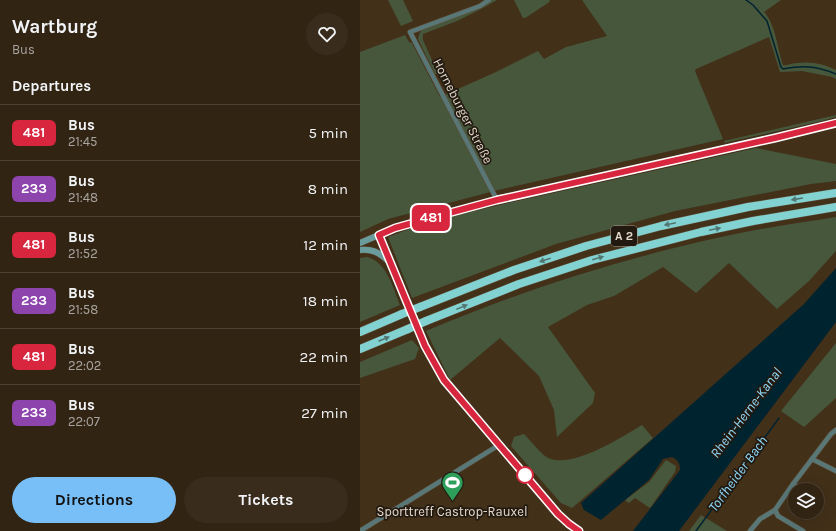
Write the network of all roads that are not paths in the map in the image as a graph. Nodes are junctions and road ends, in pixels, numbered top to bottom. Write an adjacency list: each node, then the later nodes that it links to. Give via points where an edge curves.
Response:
1 (490, 0): 4 (street, Horneburger Straße, via 410,32)
2 (836, 124): 4 (main road)
3 (836, 193): 10 (highway, A 2, one-way to 10, bridge, via 748,207 660,226 586,246 514,270)
4 (497, 200): 6 (main road, via 395,228)
5 (836, 207): 11 (highway, A 2, one-way to 5, bridge, via 519,284 592,260 700,232)
6 (379, 235): 7 (main road); 9 (main road)
7 (360, 243)
8 (360, 250): 9 (main road, via 380,253)
9 (389, 261): 13 (main road, via 425,346 444,380)
10 (360, 332)
11 (360, 349)
12 (836, 430): 14 (street, via 830,434)
13 (499, 445): 19 (street); 21 (main road, via 558,514)
14 (812, 459): 15 (street); 16 (street)
15 (836, 471)
16 (794, 483)
17 (788, 491): 18 (street)
18 (775, 510): 22 (street, via 760,519); 23 (street, via 778,516)
19 (367, 529): 20 (street)
20 (360, 531)
21 (579, 531)
22 (750, 531)
23 (803, 531)

